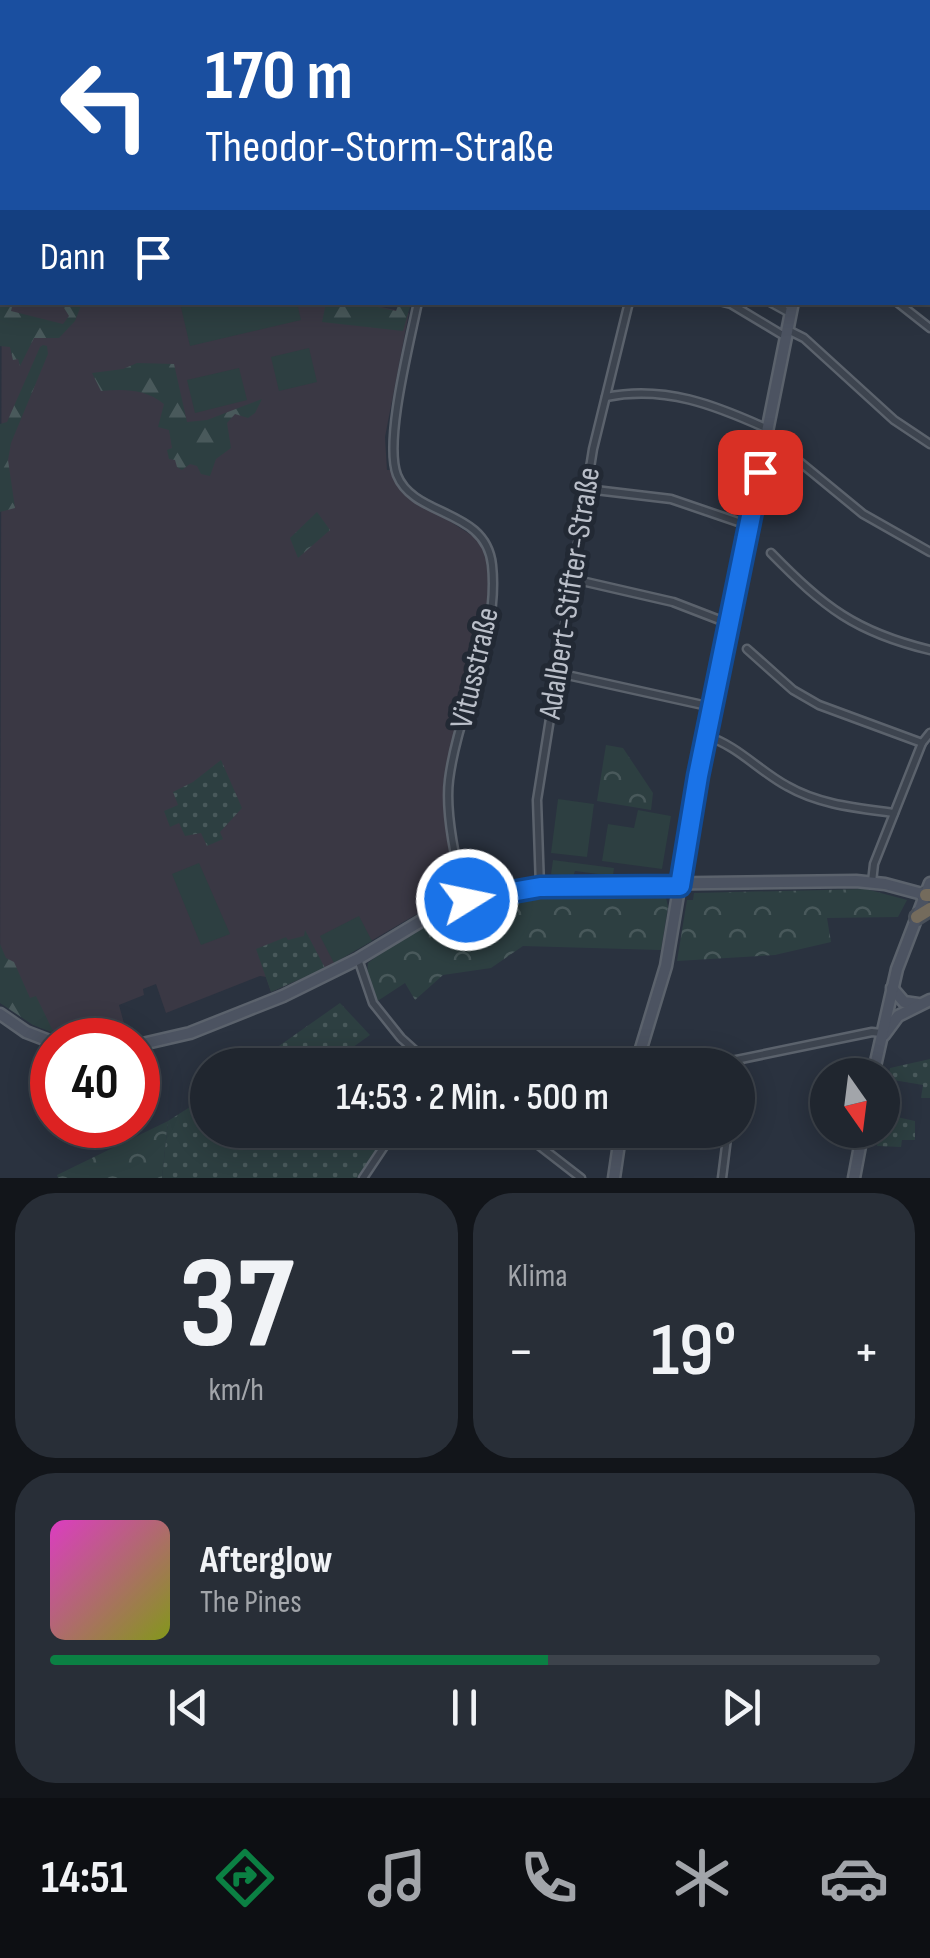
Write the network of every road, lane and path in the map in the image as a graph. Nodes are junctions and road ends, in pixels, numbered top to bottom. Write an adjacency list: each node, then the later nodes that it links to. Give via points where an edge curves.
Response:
1 (417, 305): 30 (street, Vitusstraße, via 393,441 396,473 414,494 479,533 492,565 492,610 448,786)
2 (629, 305): 8 (street, Adalbert-Stifter-Straße)
3 (733, 305): 7 (street)
4 (901, 305): 6 (street)
5 (792, 308): 7 (street)
6 (930, 328)
7 (787, 333): 9 (street); 10 (street, via 804,338)
8 (606, 397): 9 (street, via 689,398); 12 (street, Adalbert-Stifter-Straße)
9 (768, 430): 13 (street)
10 (930, 444)
11 (790, 454): 14 (street, via 863,514)
12 (587, 489): 13 (street, via 671,500); 16 (street, Adalbert-Stifter-Straße)
13 (750, 526): 17 (street)
14 (930, 552)
15 (770, 553): 19 (street, via 842,618)
16 (573, 580): 17 (street, via 673,602); 20 (street, Adalbert-Stifter-Straße)
17 (731, 624): 21 (street)
18 (747, 650): 24 (street, via 819,705)
19 (930, 650)
20 (558, 673): 21 (street); 28 (street, Adalbert-Stifter-Straße, via 537,800)
21 (713, 707): 23 (street)
22 (930, 733): 24 (street)
23 (706, 736): 25 (street, via 725,741 805,795); 27 (street)
24 (922, 743): 25 (street)
25 (894, 813): 26 (street)
26 (872, 882): 27 (street); 29 (street)
27 (680, 886): 28 (street); 41 (street, via 666,966)
28 (540, 887): 30 (street)
29 (929, 896): 31 (highway)
30 (467, 900): 32 (street)
31 (917, 917): 33 (street)
32 (358, 959): 39 (street, via 213,1025); 40 (street, via 373,1003)
33 (892, 988): 35 (street, via 904,1002); 38 (street)
34 (930, 1000): 35 (street)
35 (918, 1004): 38 (street, via 891,1022)
36 (0, 1014): 37 (street)
37 (30, 1034)
38 (880, 1039): 42 (street); 43 (street)
39 (160, 1040)
40 (412, 1048)
41 (641, 1048)
42 (876, 1058)
43 (755, 1059)
44 (383, 1148): 49 (street)
45 (542, 1148): 50 (street)
46 (618, 1148): 51 (street)
47 (726, 1148): 52 (street)
48 (860, 1148): 53 (street)
49 (363, 1178)
50 (581, 1178)
51 (614, 1178)
52 (722, 1178)
53 (854, 1178)

